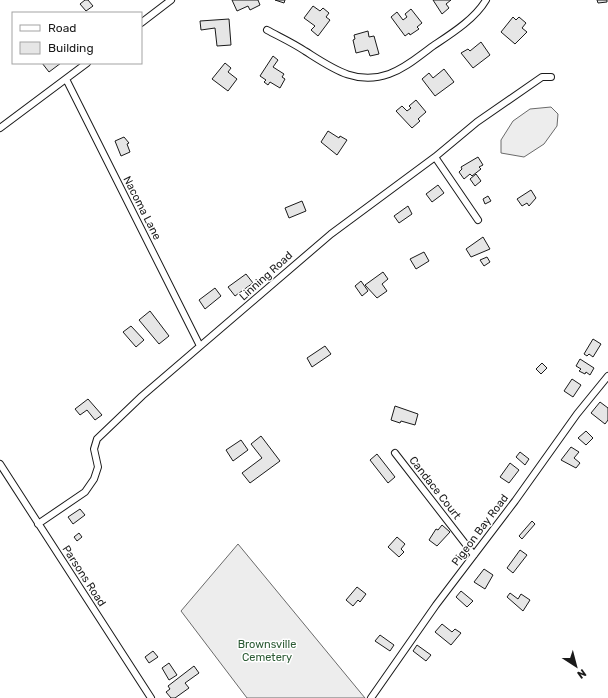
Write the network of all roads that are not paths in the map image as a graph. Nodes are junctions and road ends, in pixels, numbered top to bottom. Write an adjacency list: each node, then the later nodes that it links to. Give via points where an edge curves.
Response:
1 (171, 0): 3 (street)
2 (486, 0): 4 (street, via 474,15 408,64 389,74 376,77 346,75)
3 (142, 22)
4 (268, 30)
5 (87, 64): 7 (street)
6 (551, 77): 9 (street, Linning Road, via 542,77 477,122)
7 (66, 79): 8 (street); 11 (street, Nacoma Lane)
8 (0, 128)
9 (435, 157): 10 (street); 11 (street, Linning Road, via 330,234)
10 (478, 220)
11 (200, 346): 15 (street, Linning Road, via 106,429 94,444 98,467 90,486)
12 (608, 376): 16 (street, Pigeon Bay Road, via 577,414)
13 (395, 453): 16 (street, Candace Court)
14 (0, 464): 15 (street, Parsons Road)
15 (38, 524): 17 (street, Parsons Road)
16 (474, 555): 18 (street, Pigeon Bay Road)
17 (151, 698)
18 (371, 698)

